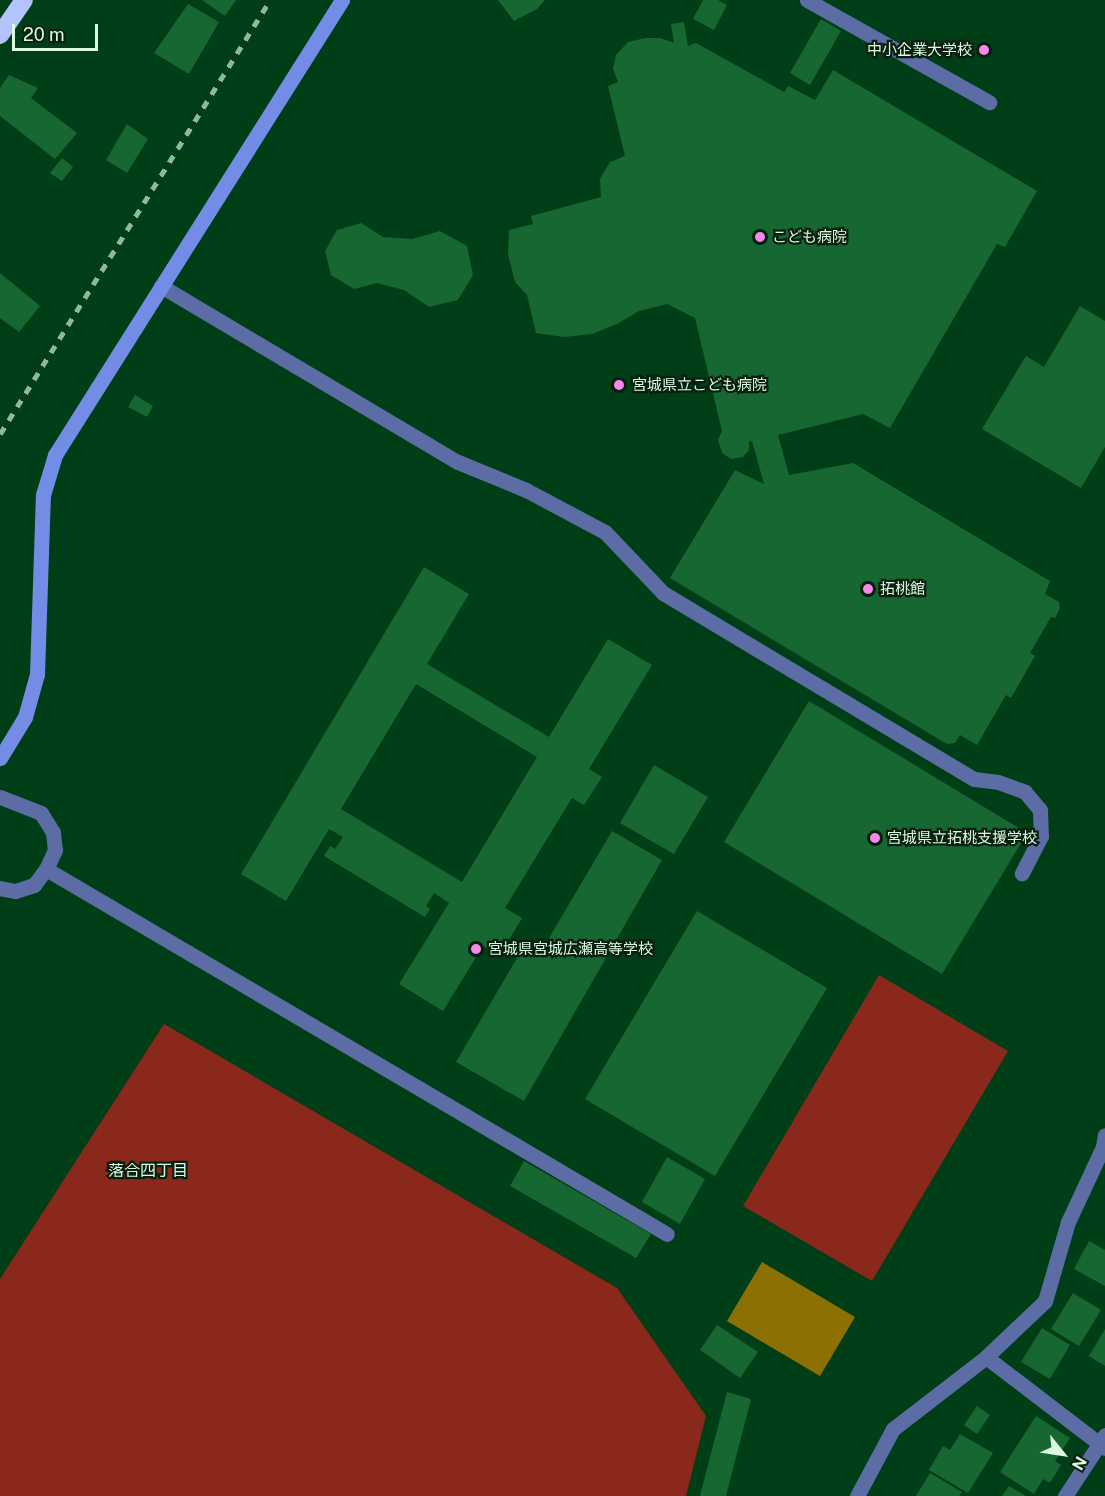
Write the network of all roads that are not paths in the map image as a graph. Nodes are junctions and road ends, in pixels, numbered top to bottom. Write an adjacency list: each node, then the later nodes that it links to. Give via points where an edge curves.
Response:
1 (24, 0): 4 (highway)
2 (342, 0): 6 (street)
3 (807, 0): 5 (street)
4 (0, 35)
5 (989, 102)
6 (161, 286): 7 (street, via 55,455 43,495 37,674 25,717); 10 (street, via 458,462 526,490 605,532 663,592 974,779 998,782 1025,792 1040,810 1041,836)
7 (0, 758)
8 (0, 797): 9 (street, via 41,813 53,832 55,850)
9 (46, 869): 11 (street, via 34,885 15,891); 13 (street)
10 (1022, 873)
11 (0, 888)
12 (1105, 1135): 14 (street, via 1068,1222 1045,1301)
13 (666, 1234)
14 (986, 1357): 15 (street); 16 (street, via 893,1429)
15 (1103, 1442): 17 (street)
16 (857, 1496)
17 (1065, 1496)

